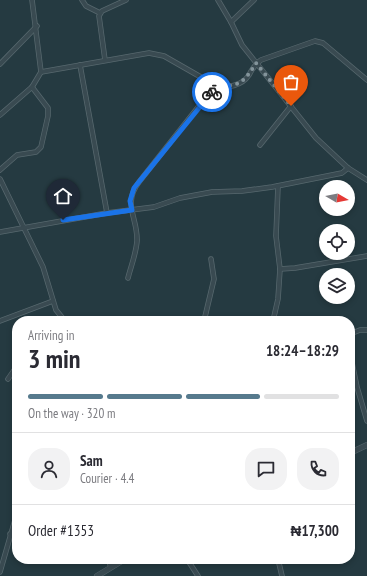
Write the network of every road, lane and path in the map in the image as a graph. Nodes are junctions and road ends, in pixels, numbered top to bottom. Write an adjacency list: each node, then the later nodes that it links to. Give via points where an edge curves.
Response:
1 (32, 0): 8 (street)
2 (82, 0): 6 (street, via 86,6)
3 (126, 0): 6 (street)
4 (218, 0): 7 (street)
5 (254, 0): 7 (street)
6 (100, 14): 9 (street, via 98,16)
7 (231, 22): 10 (street, via 242,45)
8 (36, 26): 11 (street); 13 (street)
9 (105, 60): 12 (street); 16 (street, via 156,54 193,72)
10 (256, 63): 14 (street, via 319,41); 16 (street, via 242,82); 17 (street)
11 (0, 64)
12 (80, 65): 13 (street); 26 (street)
13 (41, 72): 15 (street)
14 (367, 80)
15 (32, 87): 18 (street); 21 (street, via 48,108 41,147 36,152 17,155)
16 (214, 87): 25 (street, via 134,188 130,201)
17 (291, 106): 19 (street); 20 (street, via 316,138)
18 (0, 115)
19 (260, 145)
20 (348, 168): 23 (street); 24 (street, via 342,173)
21 (0, 170)
22 (0, 179): 27 (street)
23 (367, 180)
24 (278, 186): 25 (street, via 212,192); 31 (street, via 276,236)
25 (132, 210): 26 (street); 32 (street, via 137,240)
26 (107, 213): 27 (street)
27 (22, 227): 28 (street); 33 (street, via 43,267)
28 (0, 232)
29 (367, 256): 31 (street)
30 (211, 259): 37 (street, via 214,279)
31 (280, 269): 38 (street)
32 (128, 278)
33 (53, 301): 35 (street); 36 (street)
34 (12, 316): 39 (street)
35 (13, 316)
36 (61, 316)
37 (205, 316)
38 (274, 316)
39 (0, 321)
40 (367, 330): 41 (street)
41 (355, 332)
42 (12, 373): 44 (street)
43 (355, 377): 45 (street)
44 (8, 379)
45 (367, 421)
46 (367, 445): 47 (street)
47 (355, 451)
48 (12, 528): 49 (street)
49 (10, 534): 55 (street)
50 (110, 564): 54 (street)
51 (116, 564): 54 (street)
52 (190, 564): 57 (street)
53 (279, 564): 58 (street)
54 (111, 567): 56 (street)
55 (0, 572)
56 (97, 576)
57 (198, 576)
58 (282, 576)

